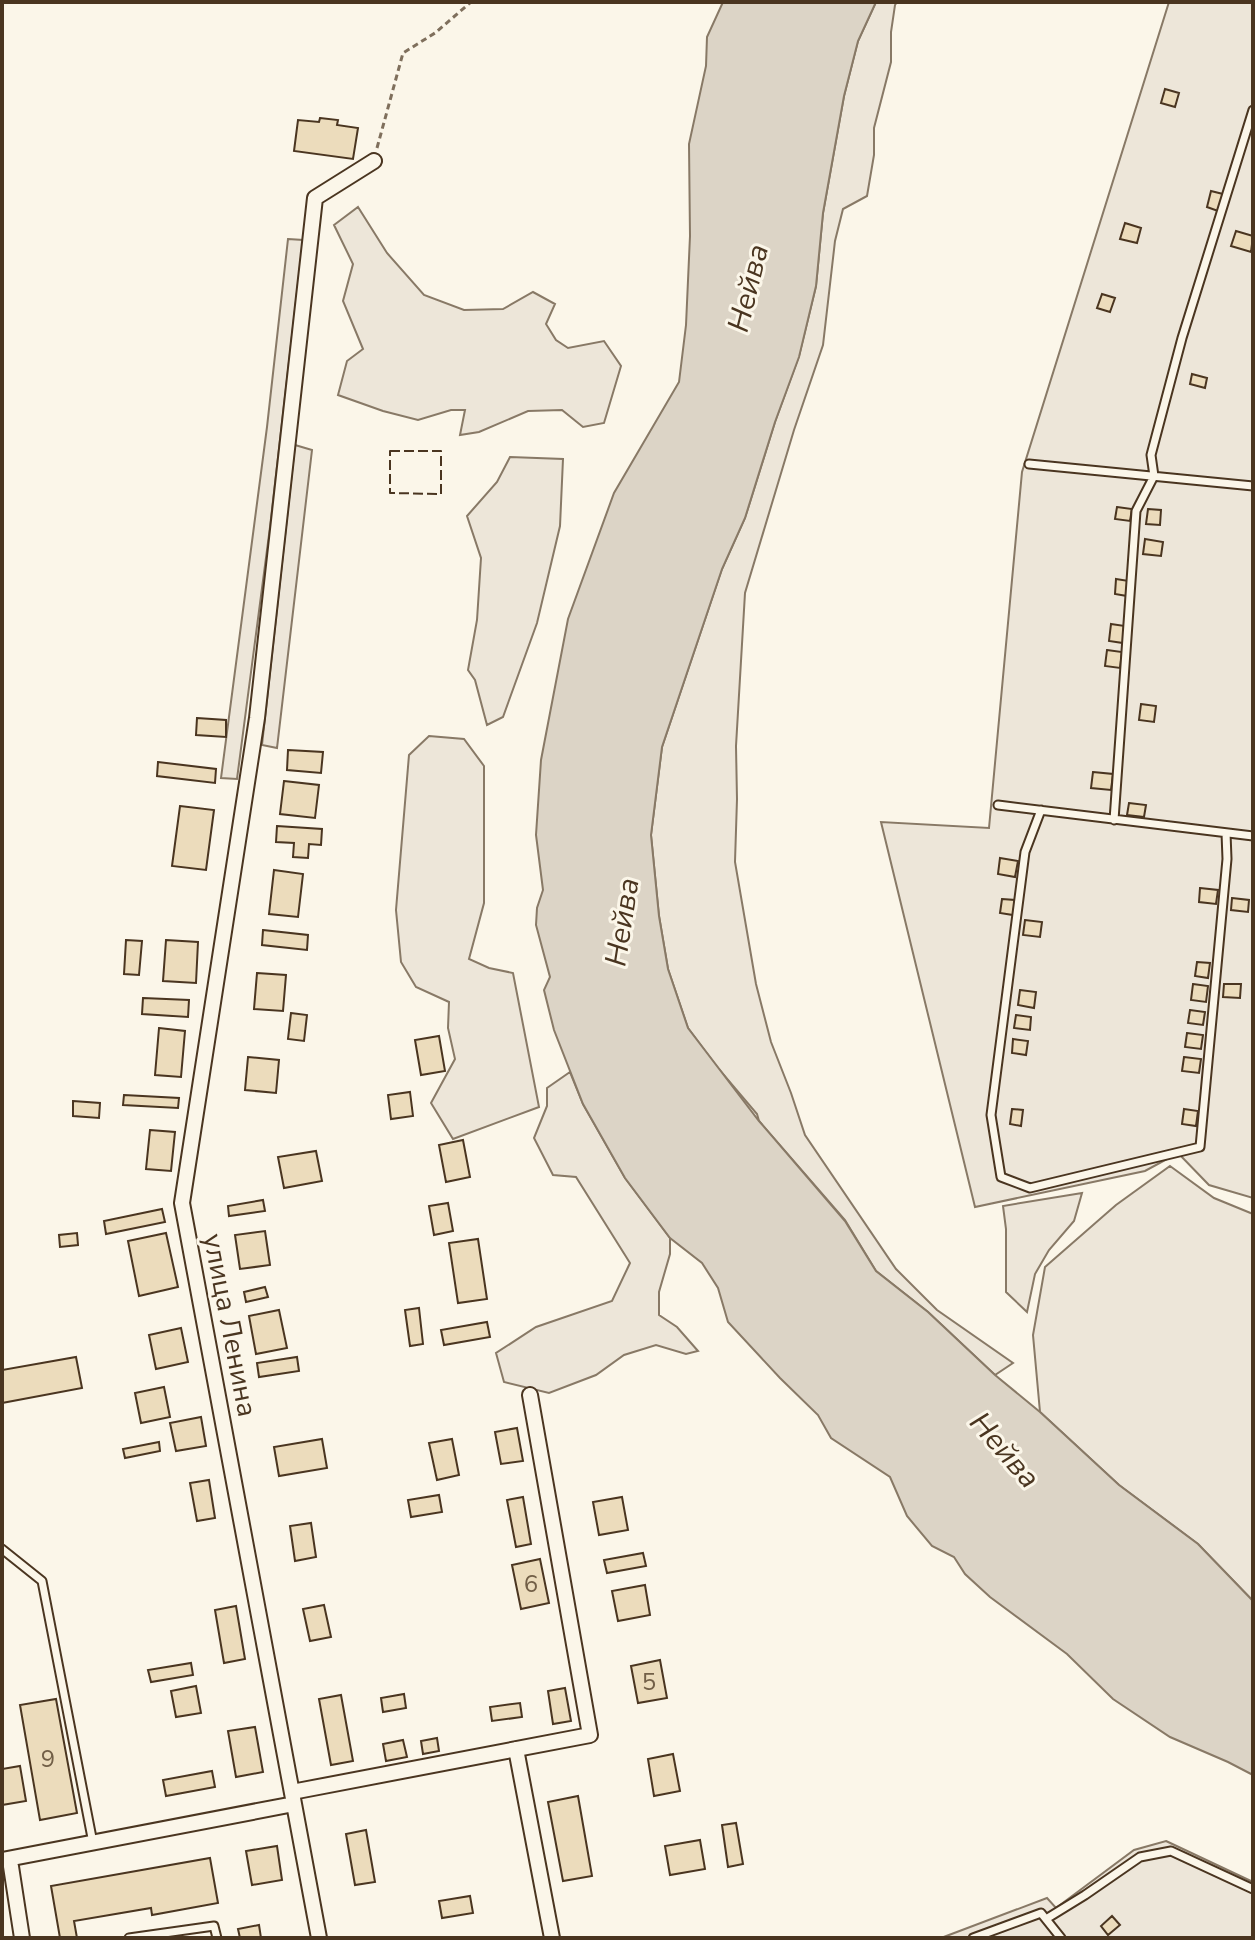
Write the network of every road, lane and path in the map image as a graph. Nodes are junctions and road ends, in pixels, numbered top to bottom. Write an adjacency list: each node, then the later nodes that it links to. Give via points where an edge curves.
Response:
1 (471, 2): 3 (path, via 403,53)
2 (1253, 110): 5 (lane, via 1182,338 1151,455)
3 (374, 161): 15 (street, улица Ленина, via 315,198 257,718 182,1203)
4 (1029, 464): 5 (lane)
5 (1154, 476): 6 (lane); 9 (lane, via 1136,511)
6 (1253, 486)
7 (998, 805): 8 (lane)
8 (1041, 810): 9 (lane); 10 (lane, via 1025,852 991,1115 1001,1177 1030,1188 1200,1147)
9 (1114, 820): 10 (lane)
10 (1226, 833): 11 (lane)
11 (1253, 836)
12 (530, 1395): 14 (street, via 590,1735)
13 (2, 1549): 16 (lane, via 42,1581)
14 (516, 1749): 15 (street); 24 (street)
15 (293, 1798): 16 (street); 23 (street, улица Ленина)
16 (93, 1843): 17 (street)
17 (6, 1860): 20 (street)
18 (1253, 1889): 19 (lane, via 1171,1851 1140,1857)
19 (1046, 1919): 25 (lane, via 1041,1913); 26 (lane)
20 (22, 1938)
21 (129, 1938): 22 (lane, via 214,1926)
22 (217, 1938)
23 (319, 1938)
24 (552, 1938)
25 (973, 1938)
26 (1061, 1938)

